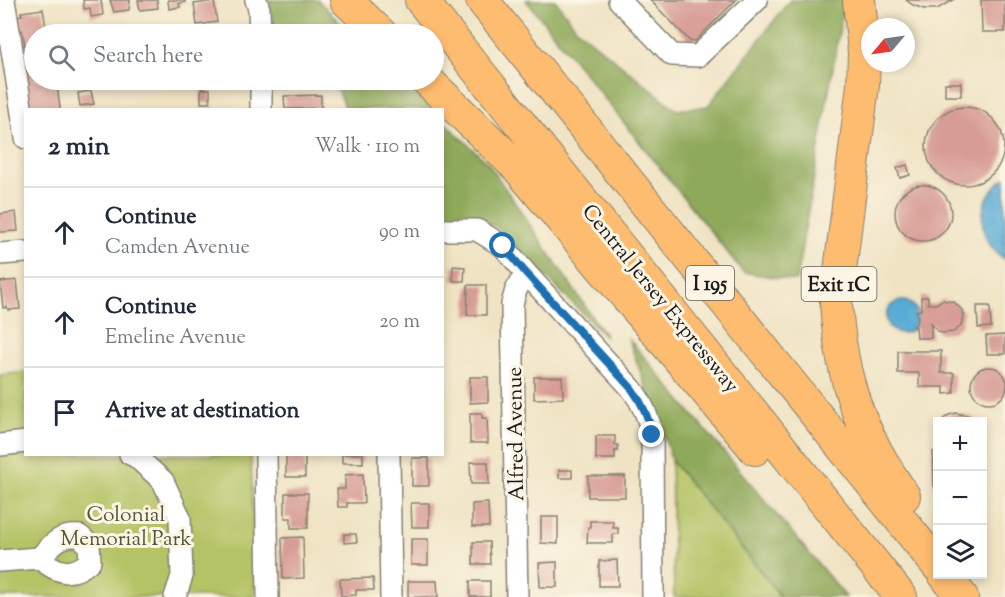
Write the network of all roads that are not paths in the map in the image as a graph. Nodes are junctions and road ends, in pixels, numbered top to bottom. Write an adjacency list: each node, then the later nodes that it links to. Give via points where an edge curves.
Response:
1 (4, 0): 16 (street)
2 (256, 0): 9 (street)
3 (346, 0): 10 (highway)
4 (419, 0): 11 (highway, Central Jersey Expressway / I 195)
5 (482, 0): 28 (highway, I 195)
6 (619, 0): 7 (street, via 672,55 698,56)
7 (757, 0)
8 (859, 0): 26 (highway, Exit 1C, via 863,85 836,303 839,338 846,377 870,441 886,471)
9 (259, 24)
10 (371, 24)
11 (440, 24)
12 (444, 29): 38 (highway, Central Jersey Expressway / I 195)
13 (261, 90): 15 (street)
14 (438, 90): 37 (highway, via 517,167 780,479)
15 (261, 108)
16 (24, 125)
17 (444, 230): 20 (street, via 477,230 503,246)
18 (24, 252): 19 (street)
19 (0, 254)
20 (526, 273): 35 (street, Alfred Avenue, via 512,304); 36 (street, via 632,389 645,410 652,435)
21 (24, 442): 22 (street)
22 (0, 445)
23 (135, 456): 32 (street, via 163,481 180,518 182,576)
24 (266, 456): 33 (street)
25 (389, 456): 34 (street)
26 (933, 536)
27 (39, 558): 29 (street)
28 (933, 560)
29 (0, 561)
30 (948, 579): 39 (highway)
31 (962, 579): 40 (highway)
32 (175, 597)
33 (268, 597)
34 (391, 597)
35 (517, 597)
36 (653, 597)
37 (890, 597)
38 (901, 597)
39 (962, 597)
40 (975, 597)

